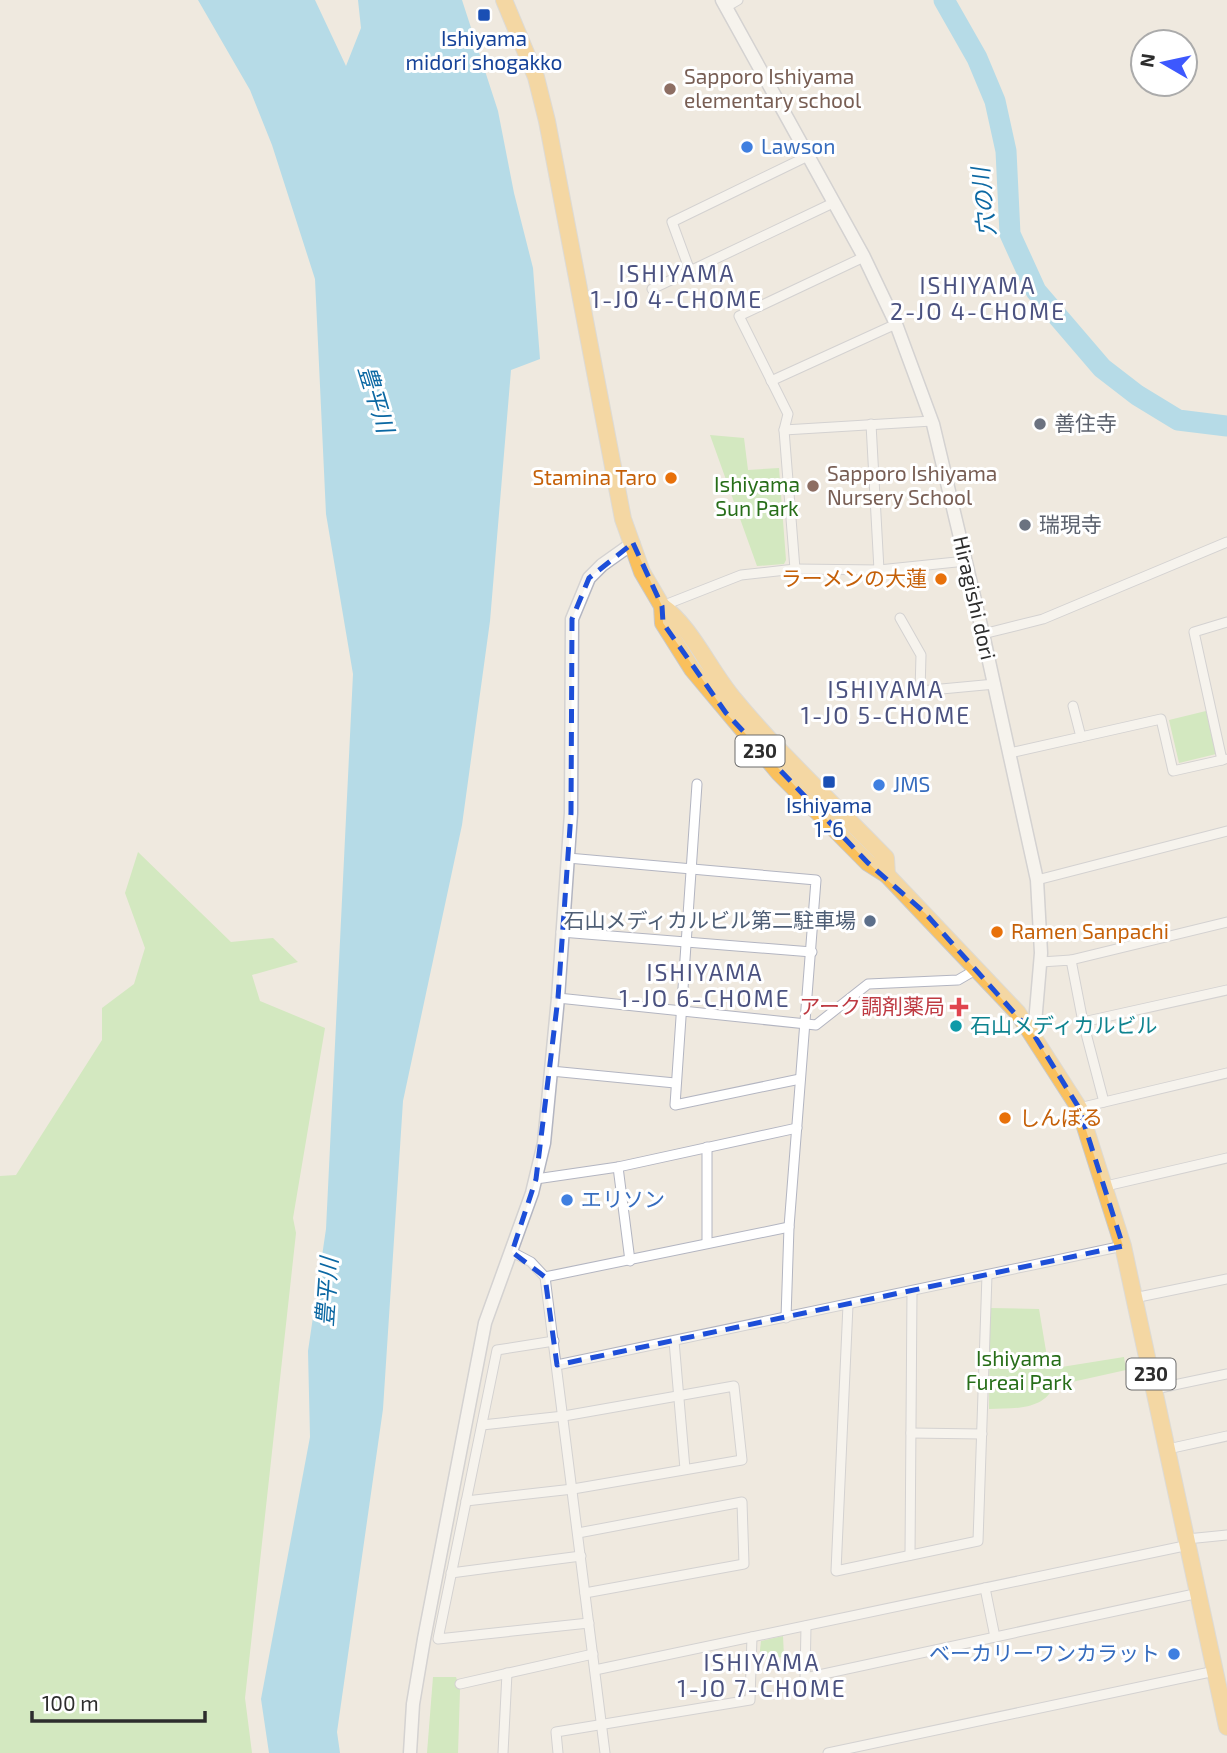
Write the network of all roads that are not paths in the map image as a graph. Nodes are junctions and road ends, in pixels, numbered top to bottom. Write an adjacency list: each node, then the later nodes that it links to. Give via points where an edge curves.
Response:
1 (504, 0): 15 (highway, 230, via 536,77 547,121 623,519)
2 (738, 0): 3 (street)
3 (724, 3): 4 (street, Hiragishi dori)
4 (808, 156): 5 (street, Hiragishi dori); 7 (street, via 672,222)
5 (833, 203): 6 (street, Hiragishi dori); 7 (street)
6 (864, 257): 9 (street, Hiragishi dori); 10 (street, via 739,316)
7 (690, 271): 8 (street)
8 (652, 289)
9 (896, 324): 10 (street); 11 (street, Hiragishi dori)
10 (771, 381): 13 (street, via 788,414)
11 (932, 421): 12 (street); 16 (street, Hiragishi dori)
12 (871, 424): 13 (street); 18 (street)
13 (784, 430): 17 (street)
14 (1227, 542): 22 (street, via 1043,619)
15 (633, 543): 19 (highway, 230, via 642,572); 30 (street, via 589,578 572,619)
16 (966, 561): 18 (street); 22 (street, Hiragishi dori)
17 (795, 569): 18 (street); 19 (street, via 741,575)
18 (879, 570)
19 (662, 606): 39 (highway, 230, via 663,623 726,713)
20 (900, 618): 23 (street, via 921,655 920,691)
21 (1227, 622): 27 (street, via 1194,632)
22 (984, 634): 23 (street, Hiragishi dori)
23 (995, 684): 26 (street, Hiragishi dori)
24 (1073, 706): 25 (street)
25 (1081, 737): 26 (street); 27 (street, via 1161,719 1173,771)
26 (1010, 753): 32 (street, Hiragishi dori)
27 (1225, 759)
28 (697, 784): 31 (street)
29 (1227, 831): 32 (street)
30 (568, 858): 31 (street); 34 (street)
31 (691, 868): 35 (street); 36 (street, via 816,880)
32 (1037, 880): 38 (street, Hiragishi dori)
33 (1227, 922): 37 (street)
34 (561, 932): 35 (street); 41 (street)
35 (685, 942): 36 (street); 42 (street)
36 (812, 952): 44 (street)
37 (1071, 960): 38 (street); 43 (street)
38 (1041, 962): 45 (street, Hiragishi dori)
39 (977, 970): 44 (street, via 958,981 868,984 817,1024); 45 (highway, 230)
40 (1227, 990): 43 (street)
41 (558, 998): 42 (street); 46 (street)
42 (682, 1012): 44 (street); 49 (street)
43 (1083, 1022): 50 (street)
44 (806, 1024): 48 (street)
45 (1034, 1035): 51 (highway, 230)
46 (551, 1072): 49 (street); 56 (street)
47 (1227, 1073): 50 (street)
48 (800, 1079): 49 (street, via 675,1105); 52 (street)
49 (675, 1083)
50 (1104, 1102): 51 (street)
51 (1079, 1108): 57 (highway, 230)
52 (797, 1128): 53 (street); 58 (street)
53 (707, 1147): 55 (street); 59 (street)
54 (1227, 1158): 57 (street)
55 (618, 1167): 56 (street); 62 (street)
56 (537, 1179): 61 (street)
57 (1106, 1186): 60 (highway, 230)
58 (789, 1227): 59 (street); 69 (street)
59 (708, 1243): 62 (street)
60 (1123, 1246): 63 (street); 67 (highway, 230)
61 (512, 1252): 64 (street, via 531,1262); 105 (street, via 483,1337 424,1639)
62 (630, 1261): 64 (street)
63 (987, 1275): 66 (street); 79 (street)
64 (545, 1278): 70 (street)
65 (1227, 1279): 67 (street)
66 (912, 1291): 68 (street); 78 (street)
67 (1134, 1298): 74 (highway, 230)
68 (848, 1305): 69 (street); 88 (street, via 836,1571)
69 (786, 1318): 71 (street)
70 (554, 1341): 72 (street); 77 (street, via 497,1350)
71 (674, 1341): 72 (street); 75 (street)
72 (557, 1365): 76 (street)
73 (1227, 1374): 74 (street)
74 (1155, 1389): 81 (highway, 230)
75 (678, 1396): 76 (street); 82 (street); 82 (street, via 734,1386 742,1460)
76 (564, 1416): 77 (street); 83 (street)
77 (482, 1425): 84 (street)
78 (911, 1433): 79 (street); 88 (street)
79 (982, 1434): 88 (street, via 978,1541)
80 (1227, 1436): 81 (street)
81 (1168, 1449): 87 (highway, 230)
82 (685, 1469): 83 (street)
83 (573, 1489): 84 (street); 85 (street)
84 (466, 1501): 90 (street)
85 (578, 1533): 89 (street); 92 (street, via 742,1502 744,1564)
86 (1227, 1535): 87 (street)
87 (1188, 1542): 91 (street); 93 (highway, 230)
88 (910, 1555)
89 (581, 1556): 90 (street); 92 (street)
90 (451, 1573): 94 (street, via 438,1639)
91 (985, 1588): 95 (street); 97 (street)
92 (585, 1593): 94 (street)
93 (1199, 1593): 97 (street); 101 (highway, 230)
94 (589, 1623): 98 (street)
95 (806, 1626): 96 (street); 97 (street, via 805,1678)
96 (752, 1637): 99 (street); 103 (street, via 750,1700)
97 (995, 1637)
98 (593, 1654): 99 (street); 100 (street)
99 (595, 1670): 103 (street)
100 (507, 1673): 102 (street); 106 (street)
101 (1220, 1678): 104 (highway, 230); 109 (street)
102 (460, 1684)
103 (601, 1725): 107 (street, via 556,1732); 108 (street)
104 (1227, 1727)
105 (410, 1753)
106 (503, 1753)
107 (558, 1753)
108 (605, 1753)
109 (828, 1753)

